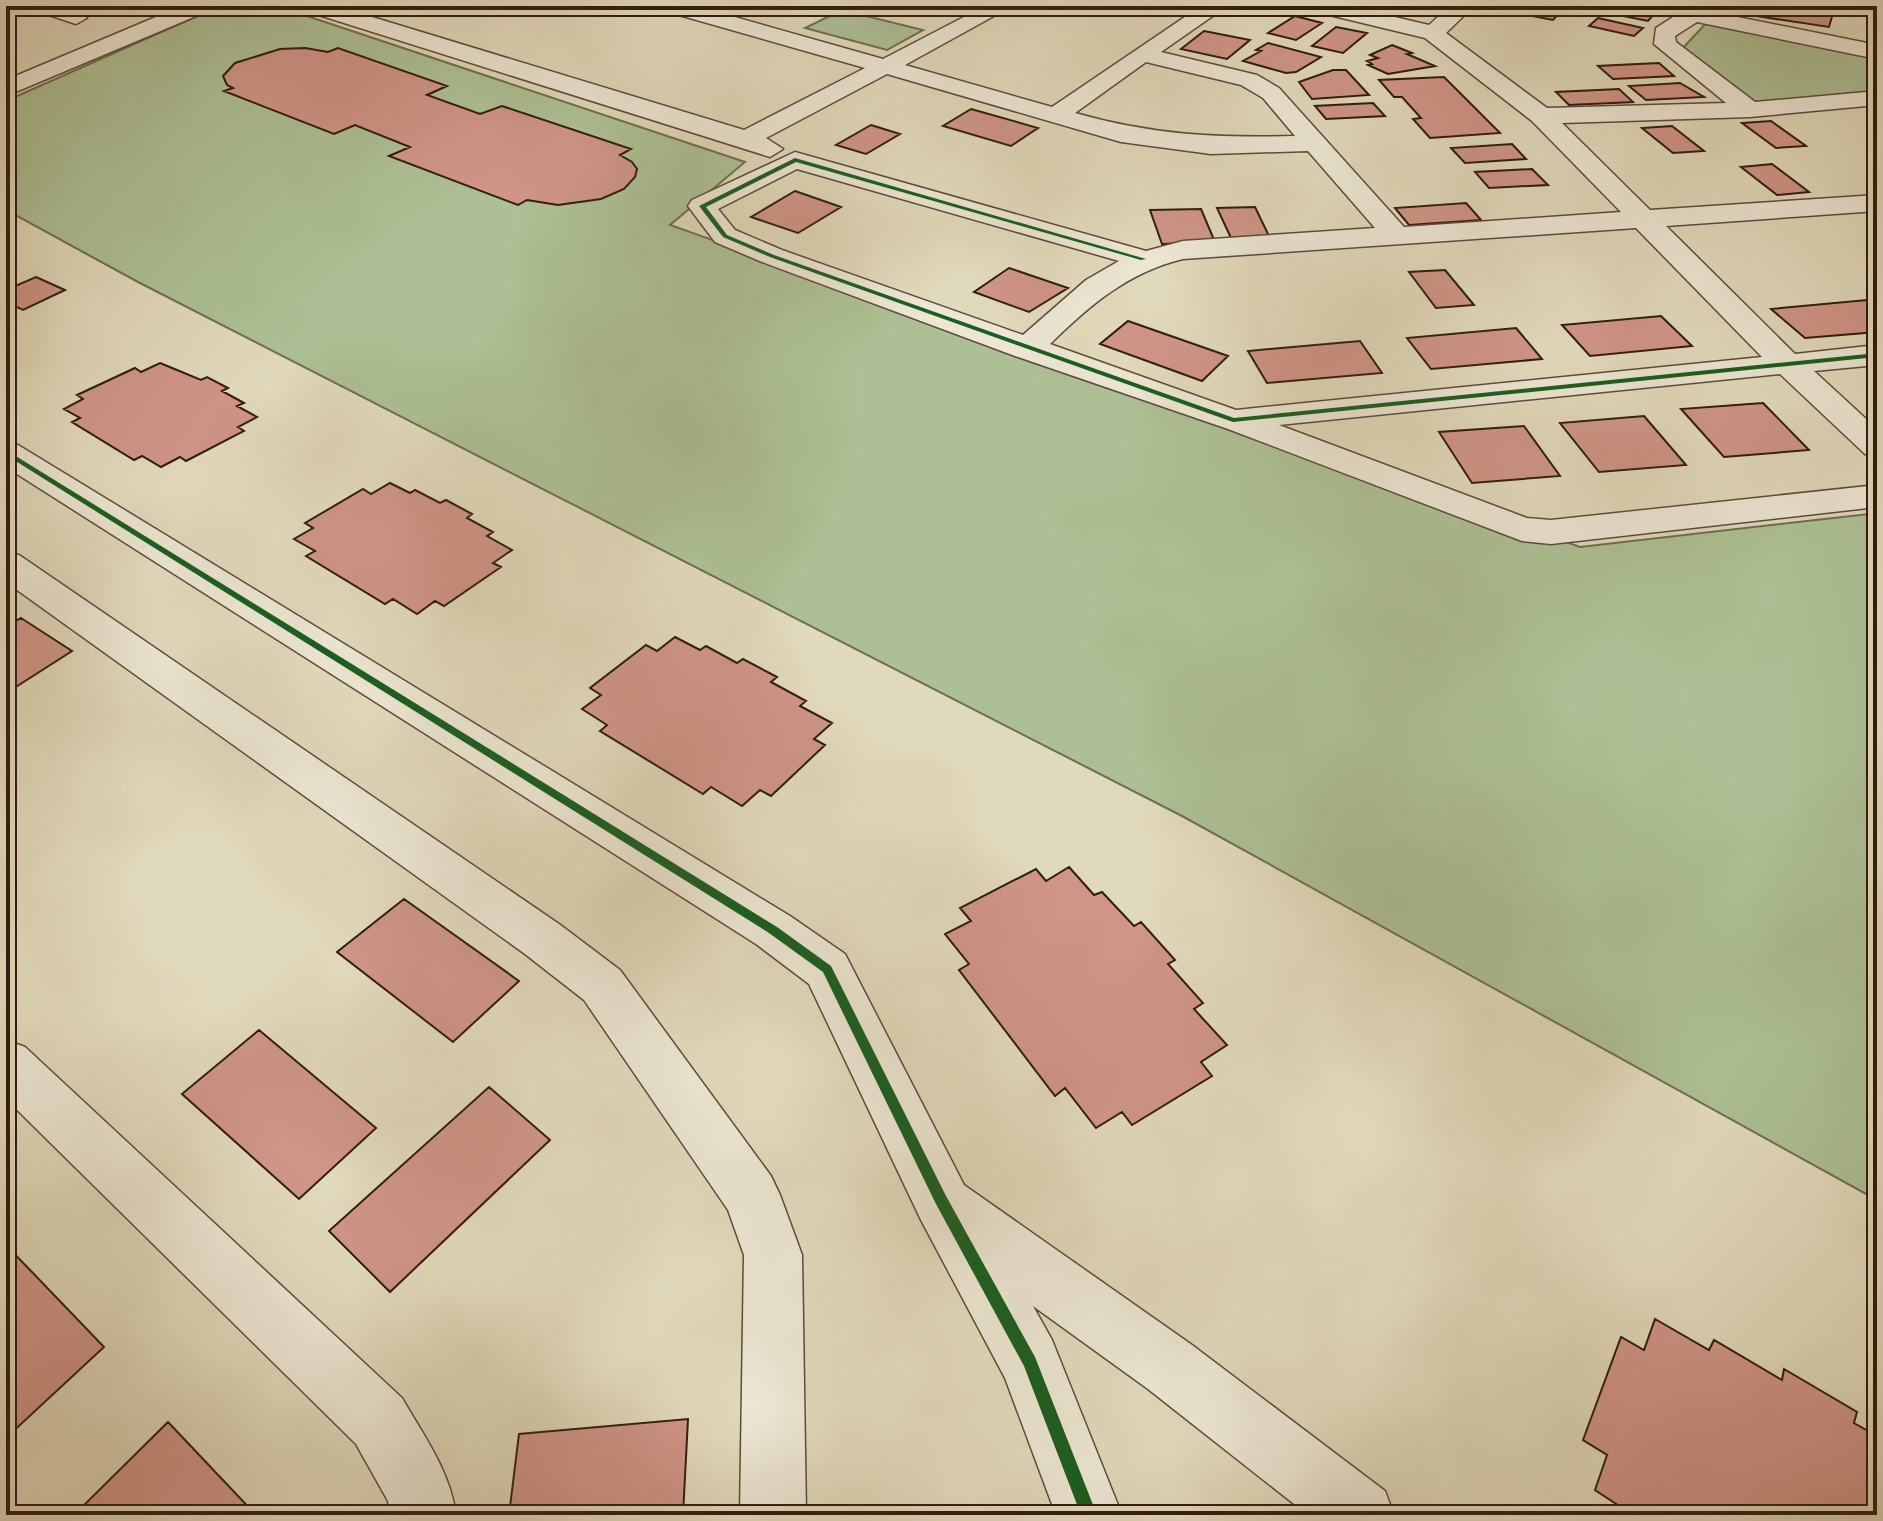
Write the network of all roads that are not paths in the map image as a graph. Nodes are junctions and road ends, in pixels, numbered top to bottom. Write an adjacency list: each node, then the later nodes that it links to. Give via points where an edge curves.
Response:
1 (45, 6): 10 (street)
2 (200, 6): 15 (street)
3 (314, 6): 20 (street)
4 (673, 6): 14 (street)
5 (1001, 6): 14 (street)
6 (1216, 6): 13 (street)
7 (1321, 6): 11 (street)
8 (1463, 6): 11 (street)
9 (1698, 11): 12 (street); 17 (street, via 1664,33 1665,44)
10 (76, 18)
11 (1433, 33): 19 (street)
12 (1877, 52)
13 (1142, 54): 18 (street); 21 (street, via 1249,80 1271,93)
14 (883, 66): 18 (street); 20 (street)
15 (6, 89)
16 (1877, 98): 17 (street)
17 (1750, 110): 19 (street)
18 (1055, 116): 21 (street, via 1121,134 1211,146)
19 (1541, 116): 24 (street)
20 (749, 140): 22 (street)
21 (1314, 143): 25 (street)
22 (795, 160): 26 (street); 27 (street, via 702,206 725,236)
23 (1877, 203): 24 (street)
24 (1643, 218): 25 (street); 29 (street)
25 (1398, 237): 26 (street, via 1183,250)
26 (1143, 259): 27 (street, via 1095,285)
27 (1026, 349): 30 (street)
28 (1877, 355): 29 (street)
29 (1785, 362): 30 (street); 31 (street)
30 (1233, 420): 33 (street, via 1522,529 1551,532)
31 (1877, 447)
32 (6, 452): 36 (street, via 773,930 827,969)
33 (1877, 496)
34 (6, 564): 38 (street, via 602,985 751,1195 773,1255)
35 (6, 1064): 37 (street, via 379,1421 420,1493)
36 (941, 1200): 39 (street, via 1030,1362); 40 (street)
37 (423, 1515)
38 (773, 1515)
39 (1089, 1515)
40 (1361, 1515)

